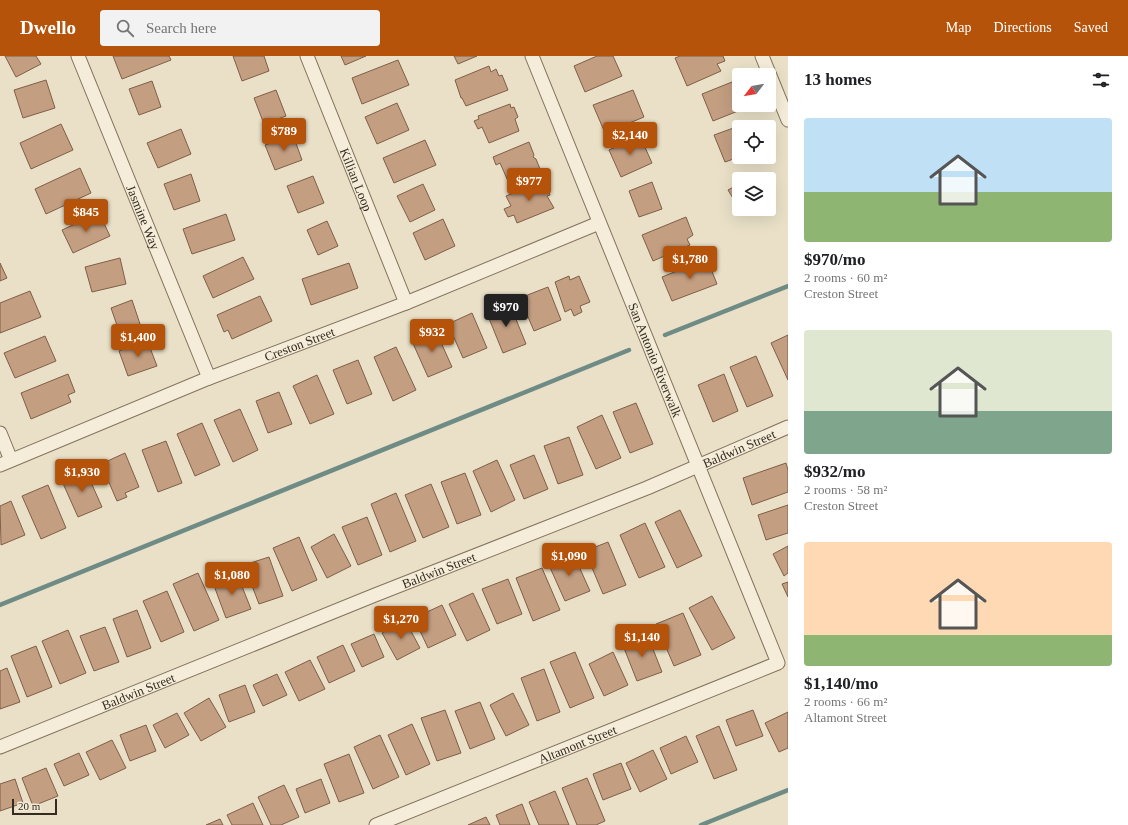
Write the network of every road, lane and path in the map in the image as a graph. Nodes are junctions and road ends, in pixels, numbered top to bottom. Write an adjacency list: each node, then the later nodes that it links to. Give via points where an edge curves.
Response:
1 (78, 56): 8 (street, Jasmine Way)
2 (307, 56): 7 (street, Killian Loop)
3 (532, 56): 6 (street, San Antonio Riverwalk)
4 (762, 56): 5 (street)
5 (788, 120)
6 (599, 223): 7 (street, Creston Street); 12 (street, San Antonio Riverwalk)
7 (406, 303): 8 (street, Creston Street)
8 (209, 378): 11 (street, Creston Street)
9 (788, 427): 12 (street, Baldwin Street)
10 (0, 433): 11 (street)
11 (6, 463)
12 (698, 466): 13 (street, San Antonio Riverwalk); 14 (street, Baldwin Street)
13 (778, 663): 15 (street, Altamont Street)
14 (0, 747)
15 (376, 825)

